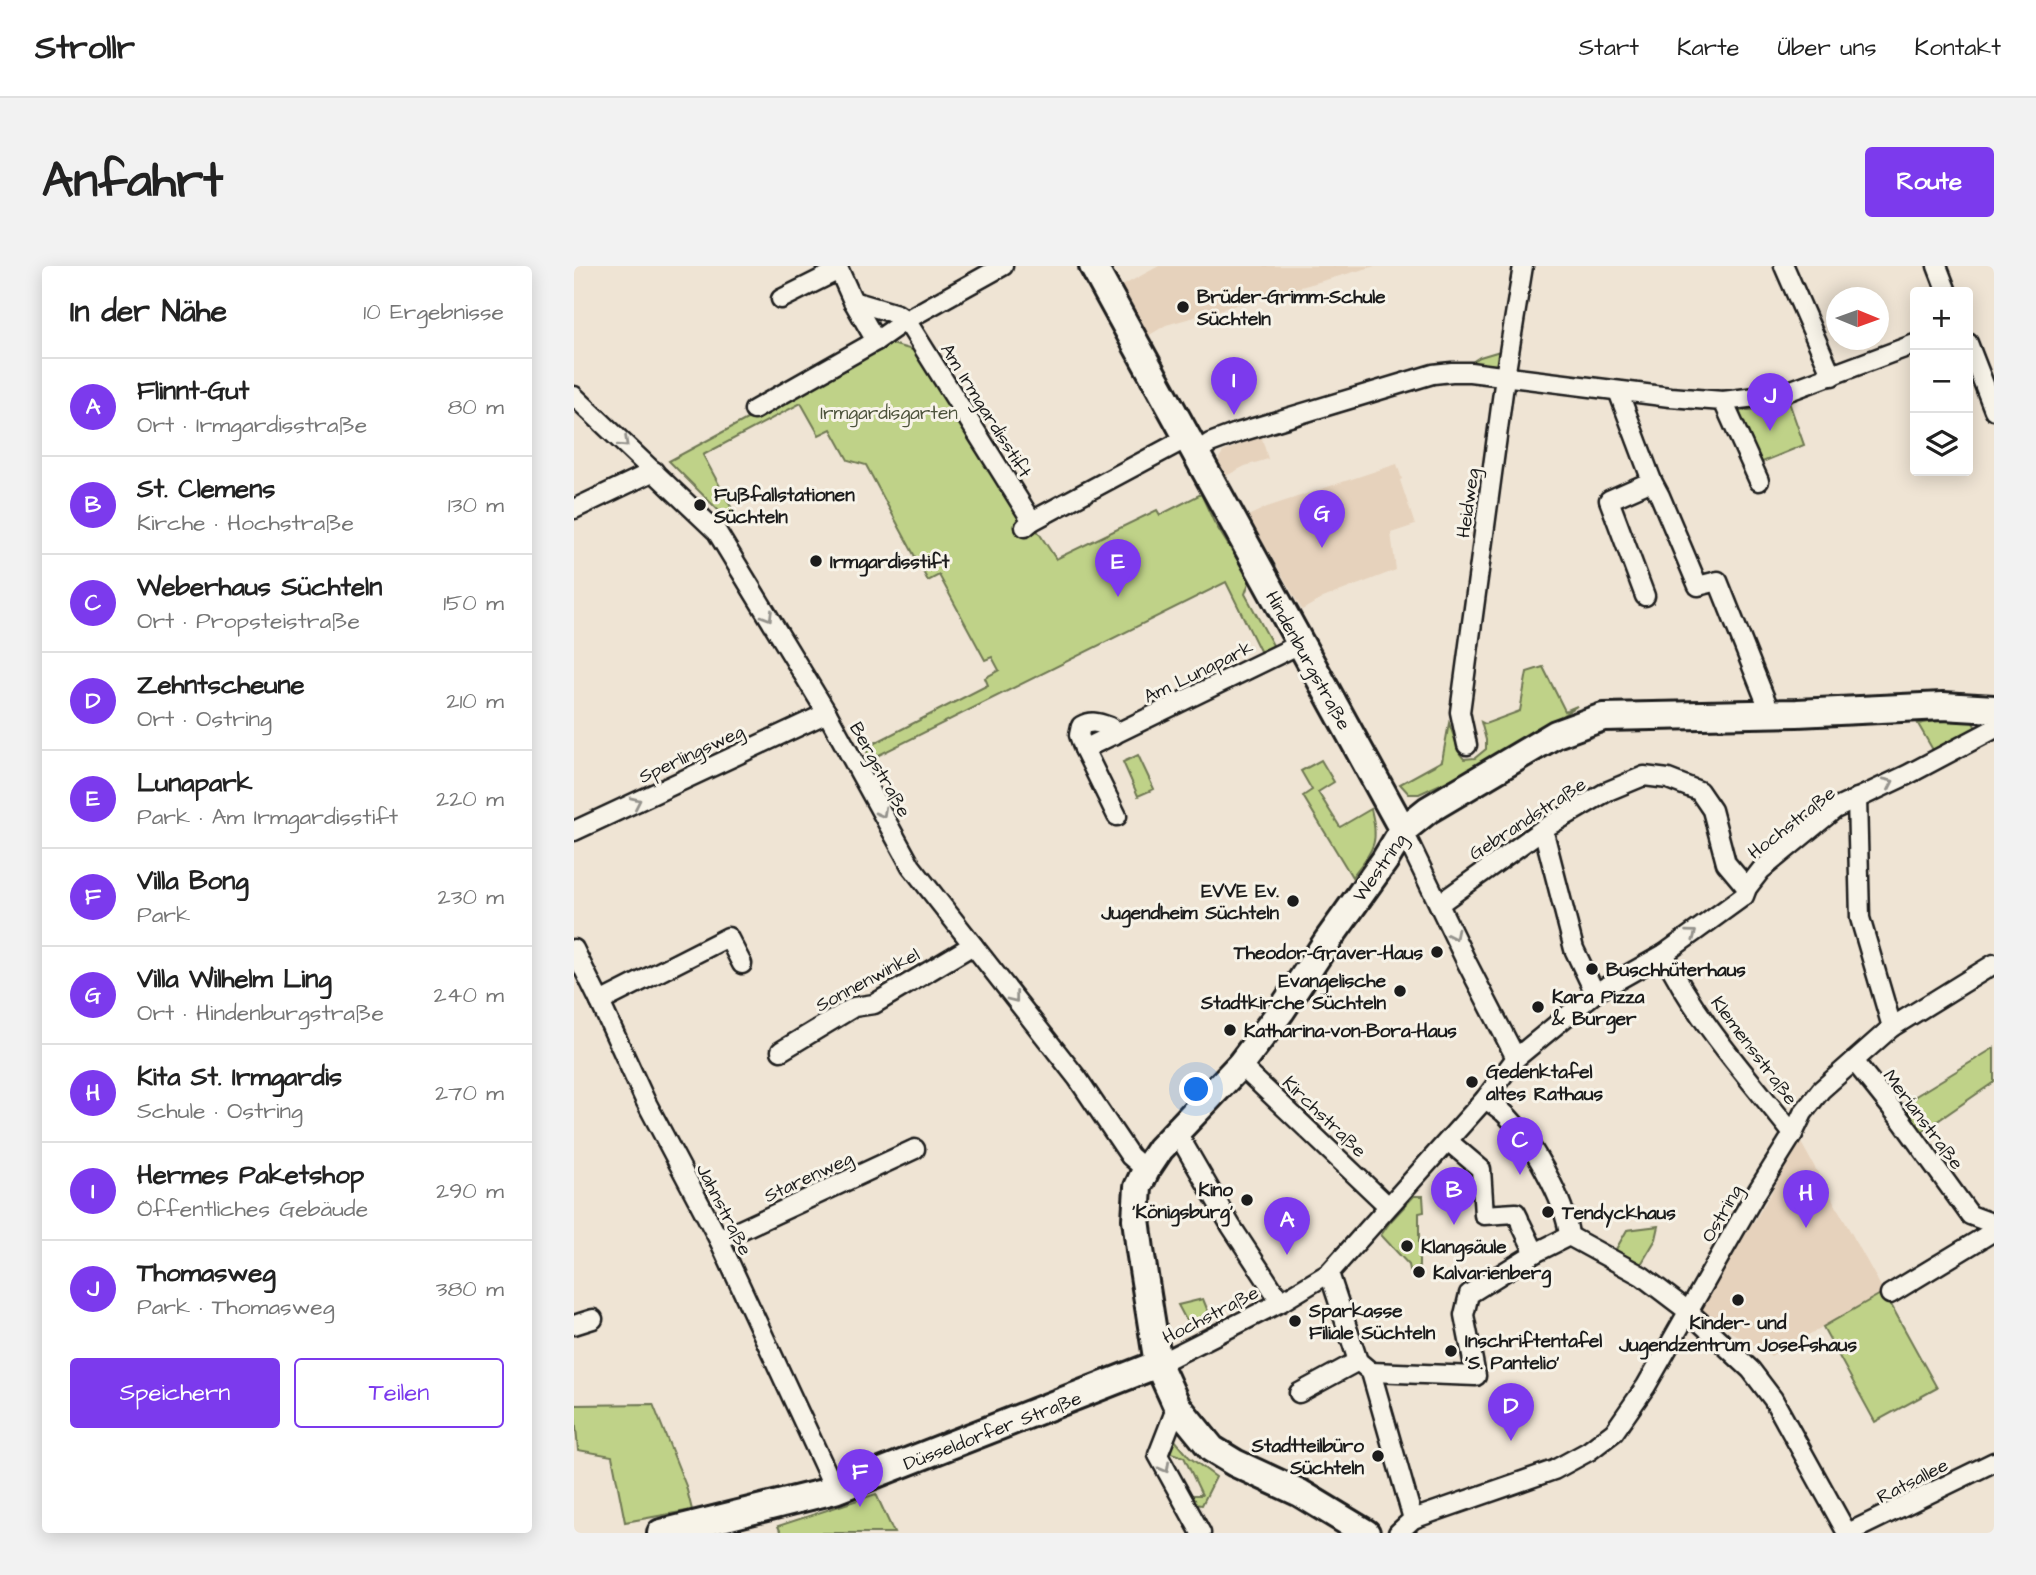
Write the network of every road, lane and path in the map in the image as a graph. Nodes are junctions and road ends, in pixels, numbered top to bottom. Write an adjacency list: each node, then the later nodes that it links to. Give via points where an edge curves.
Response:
1 (1003, 266): 9 (street)
2 (1093, 266): 20 (main road, Hindenburgstraße)
3 (1522, 266): 14 (street, Heidweg)
4 (1784, 266): 13 (street)
5 (1937, 266): 6 (street)
6 (1945, 287)
7 (781, 299): 8 (street, via 839,270)
8 (853, 301): 9 (street); 10 (street)
9 (906, 320): 10 (street); 20 (street, Am Irmgardisstift, via 1028,524)
10 (876, 341): 18 (street)
11 (1910, 346): 13 (street, Am Irmgardisstift)
12 (1971, 350): 19 (street)
13 (1832, 376): 17 (street, Am Irmgardisstift, via 1781,394)
14 (1505, 377): 15 (street, Am Irmgardisstift); 20 (street, Am Irmgardisstift, via 1433,374); 31 (street, Heidweg, via 1460,712)
15 (1618, 391): 17 (street, Am Irmgardisstift); 22 (street)
16 (574, 396): 21 (street, Bergstraße, one-way to 21)
17 (1723, 401): 23 (street)
18 (754, 410)
19 (1994, 411)
20 (1191, 446): 26 (main road, Hindenburgstraße)
21 (654, 471): 24 (street); 28 (street, Bergstraße, one-way to 28, via 717,532)
22 (1651, 481): 25 (street, via 1609,500); 29 (street, via 1698,586 1718,580)
23 (1759, 481)
24 (574, 509)
25 (1645, 596)
26 (1300, 644): 33 (street, Am Lunapark, via 1084,749); 35 (main road, Hindenburgstraße)
27 (1994, 709): 29 (main road, Westring, via 1943,706)
28 (827, 713): 36 (street, Sperlingsweg, one-way to 28); 39 (street, Bergstraße, one-way to 39, via 911,866)
29 (1771, 713): 35 (main road, Westring, via 1603,717 1556,734 1428,810)
30 (1994, 729): 32 (street, Hochstraße, one-way to 30)
31 (1467, 745)
32 (1857, 798): 37 (street, Hochstraße, via 1836,809 1761,870); 46 (street, via 1860,918)
33 (1117, 816)
34 (1543, 829): 37 (street, Gebrandstraße, via 1644,776 1668,779 1699,791 1712,810 1726,863); 38 (street, Gebrandstraße); 44 (street, via 1574,949)
35 (1403, 830): 38 (street, Hindenburgstraße); 50 (main road, Westring)
36 (574, 831)
37 (1747, 888): 41 (street, Hochstraße, one-way to 37, via 1744,896)
38 (1439, 904): 48 (street, Hindenburgstraße, one-way to 48)
39 (973, 945): 47 (street, Sonnenwinkel, via 874,1004 854,1007); 56 (street, Bergstraße, one-way to 56, via 1078,1079 1130,1156)
40 (574, 949): 45 (street, Jahnstraße)
41 (1664, 954): 44 (street, Hochstraße); 53 (street, Klemensstraße, via 1720,1042)
42 (742, 964): 45 (street, via 729,937)
43 (1994, 964): 46 (street, Ostring)
44 (1595, 993): 48 (street, Hochstraße)
45 (600, 1002): 61 (street, Jahnstraße, via 645,1100)
46 (1892, 1027): 49 (street, Ostring)
47 (781, 1051)
48 (1516, 1058): 51 (street, Hochstraße)
49 (1854, 1060): 53 (street, Ostring, via 1821,1090); 58 (street, Merianstraße, via 1970,1215)
50 (1240, 1065): 52 (main road, Westring); 57 (street, Kirchstraße)
51 (1485, 1099): 54 (street, Hochstraße); 60 (street, via 1503,1112 1525,1140 1557,1192)
52 (1177, 1130): 56 (main road, Westring); 65 (street, via 1231,1226)
53 (1793, 1134): 66 (street, Ostring)
54 (1448, 1141): 57 (street, Hochstraße); 62 (street, via 1481,1170 1484,1215 1516,1213)
55 (915, 1149): 61 (street, Starenweg)
56 (1146, 1170): 69 (main road, Westring, via 1139,1186 1136,1219)
57 (1384, 1202): 63 (street, Hochstraße)
58 (1994, 1224)
59 (1994, 1231): 64 (street)
60 (1569, 1236): 62 (street); 66 (street, via 1642,1276)
61 (719, 1240): 74 (street, Jahnstraße)
62 (1535, 1253): 70 (street, via 1469,1294 1464,1315 1476,1376)
63 (1329, 1273): 65 (street, Hochstraße); 70 (street)
64 (1890, 1294)
65 (1277, 1295): 69 (street, Hochstraße)
66 (1688, 1311): 75 (street, Ostring, via 1615,1432 1554,1470); 81 (street, via 1751,1370 1773,1399)
67 (593, 1319): 68 (street)
68 (574, 1325)
69 (1158, 1364): 72 (main road, Westring); 74 (main road, Düsseldorfer Straße)
70 (1365, 1367): 71 (street); 75 (street)
71 (1299, 1393)
72 (1177, 1406): 76 (street, one-way to 76, via 1158,1455); 79 (main road, Westring, via 1212,1449 1300,1493)
73 (1994, 1462): 77 (street, Ratsallee)
74 (835, 1490): 78 (main road, Düsseldorfer Straße)
75 (1413, 1519): 80 (street, Ostring)
76 (1199, 1529)
77 (1871, 1529): 81 (street, Ratsallee)
78 (661, 1533)
79 (1366, 1533)
80 (1398, 1533)
81 (1848, 1533)

